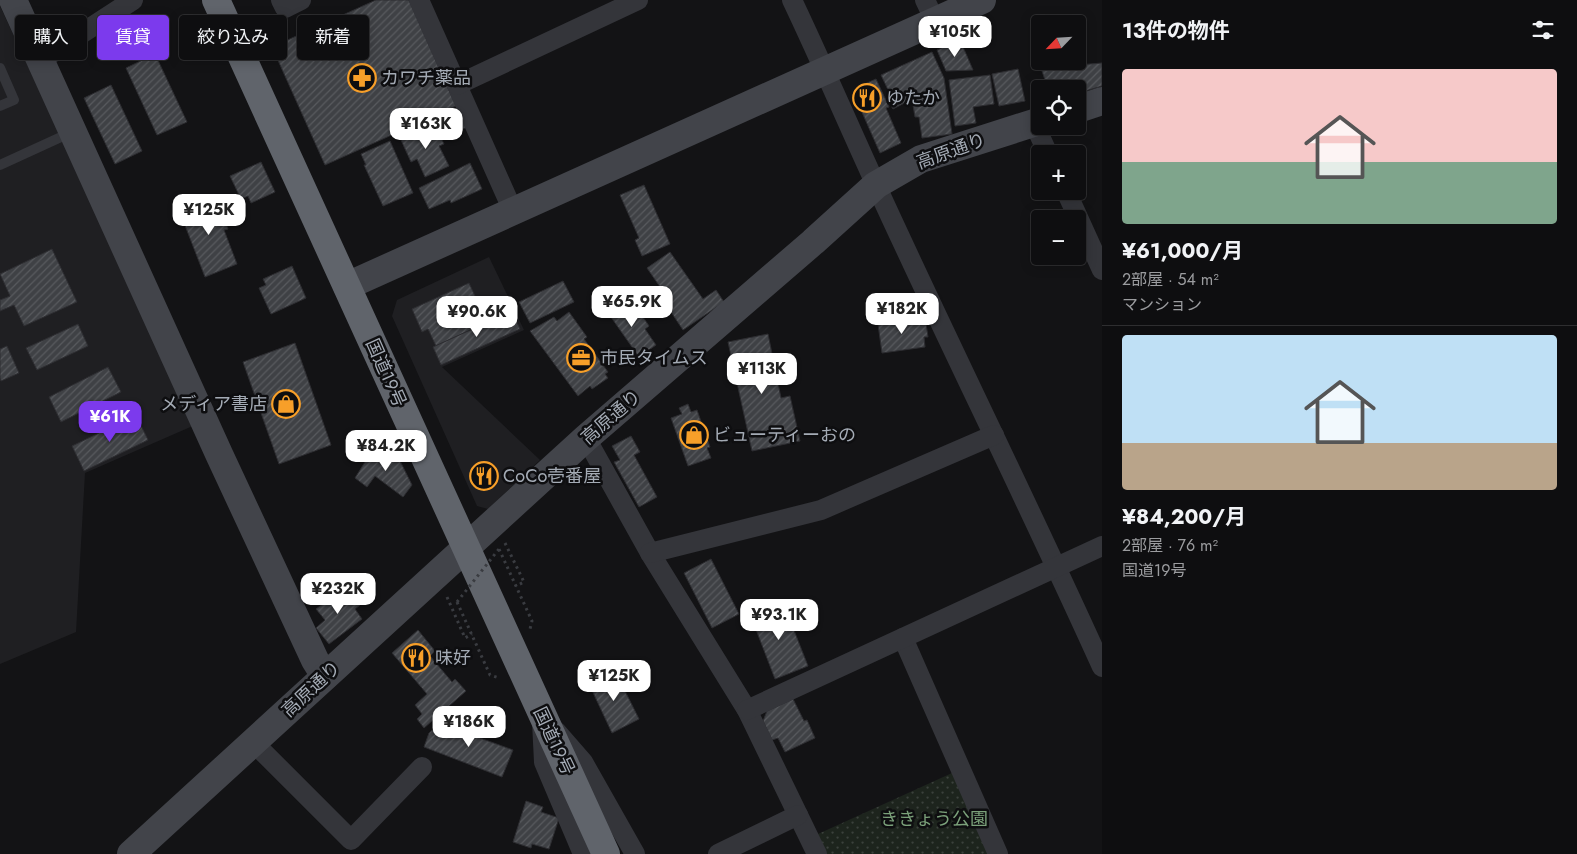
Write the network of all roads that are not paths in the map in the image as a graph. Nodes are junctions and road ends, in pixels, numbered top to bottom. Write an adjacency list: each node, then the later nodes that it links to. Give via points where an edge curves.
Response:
1 (13, 0): 12 (street)
2 (133, 0): 13 (street)
3 (216, 0): 28 (highway, 国道19号)
4 (281, 0): 5 (street, via 285,8)
5 (301, 0)
6 (418, 0): 17 (street)
7 (638, 0): 10 (street)
8 (792, 0): 16 (street)
9 (982, 0): 11 (street)
10 (609, 6): 17 (street)
11 (930, 10): 16 (street)
12 (20, 15)
13 (87, 30)
14 (41, 60): 22 (street)
15 (0, 68): 19 (lane, via 14,100)
16 (825, 70): 24 (street); 26 (street)
17 (457, 85): 26 (street)
18 (1102, 101): 20 (street)
19 (0, 106)
20 (1086, 106)
21 (1031, 124): 24 (street, 高原通り, via 921,159)
22 (72, 131): 23 (lane); 37 (street, via 273,571)
23 (0, 165)
24 (876, 185): 29 (street); 30 (street, 高原通り)
25 (1070, 200): 27 (street)
26 (513, 211): 28 (street)
27 (1102, 270)
28 (347, 286): 32 (highway, 国道19号)
29 (994, 435): 33 (street, via 821,510); 34 (street)
30 (586, 438): 32 (street, 高原通り); 33 (street)
31 (1102, 546): 34 (street)
32 (466, 549): 37 (street, 高原通り); 39 (highway, 国道19号)
33 (650, 553): 38 (street)
34 (1057, 567): 35 (street); 36 (street)
35 (903, 638): 38 (street); 49 (street)
36 (1102, 667)
37 (325, 676): 40 (street, 高原通り)
38 (747, 710): 42 (street)
39 (542, 715): 44 (street, via 544,762); 45 (highway, 国道19号); 46 (street, via 584,762)
40 (254, 743): 41 (street, via 351,840); 43 (street, 高原通り)
41 (422, 768)
42 (798, 815): 47 (street); 48 (street)
43 (131, 854)
44 (583, 854)
45 (606, 854)
46 (635, 854)
47 (718, 854)
48 (816, 854)
49 (998, 854)

